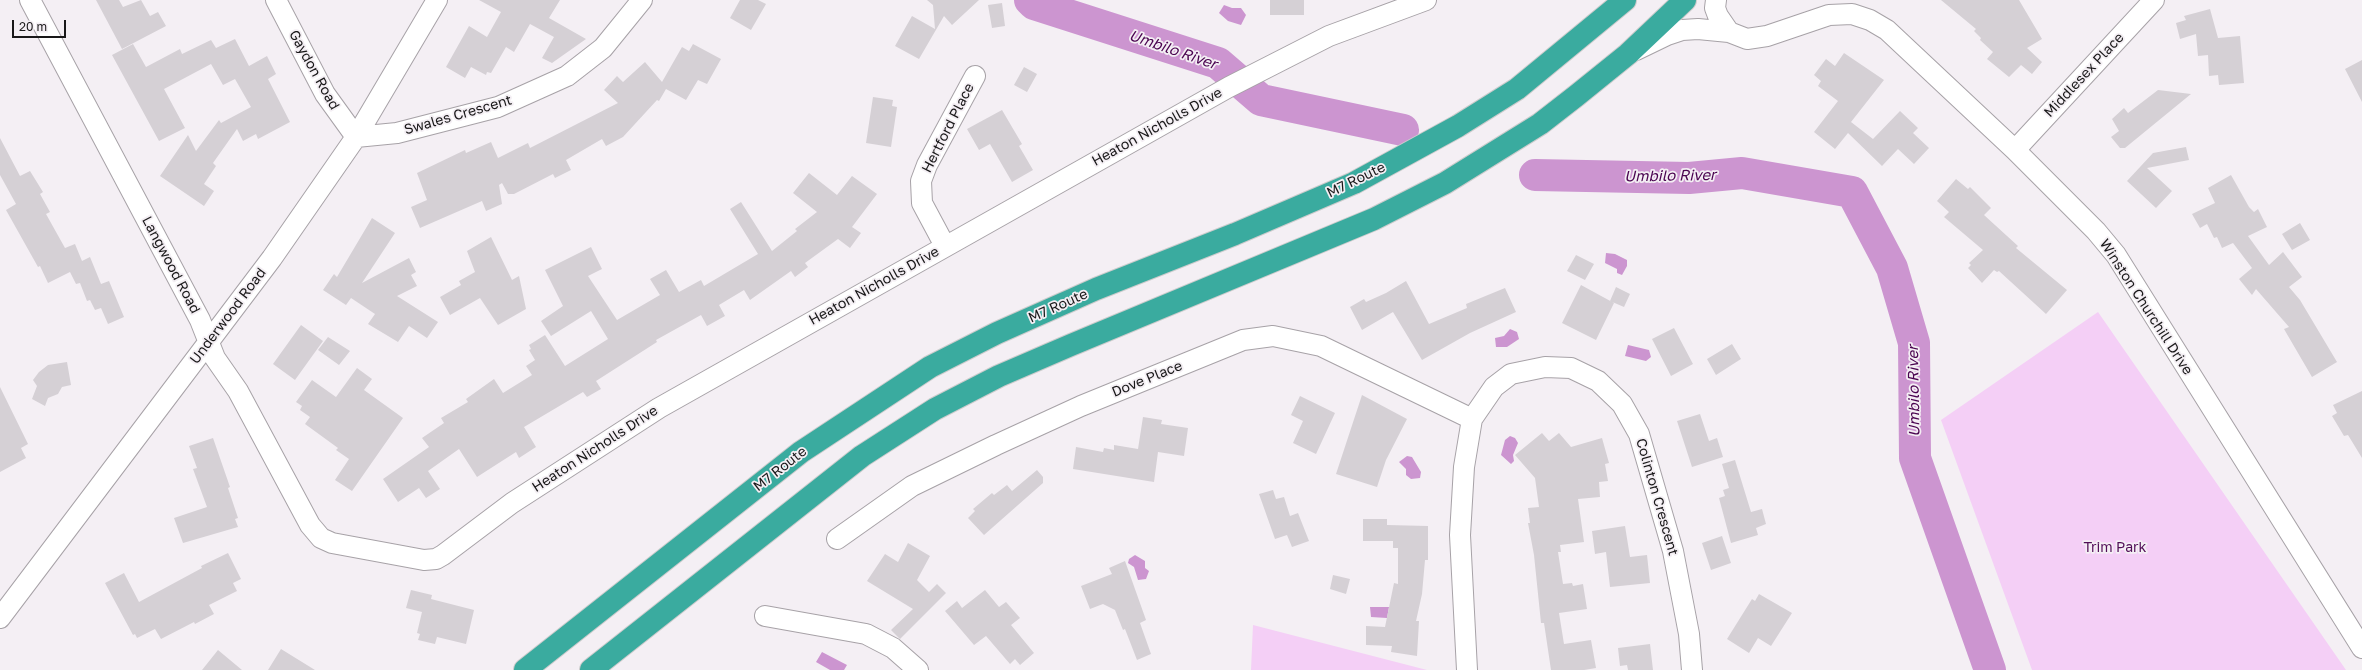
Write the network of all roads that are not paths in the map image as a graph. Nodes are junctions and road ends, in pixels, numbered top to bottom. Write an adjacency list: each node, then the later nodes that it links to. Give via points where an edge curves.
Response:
1 (30, 0): 18 (street, Langwood Road, via 200,320)
2 (276, 0): 15 (street, Gaydon Road, via 325,94)
3 (437, 0): 15 (street, Underwood Road)
4 (642, 0): 15 (street, Swales Crescent, via 603,48 567,76 498,107 397,133)
5 (1426, 0): 17 (street, Heaton Nicholls Drive, via 1329,36 1258,72)
6 (1612, 0): 11 (street)
7 (1625, 0): 11 (highway, M7 Route)
8 (1685, 0): 13 (highway)
9 (1716, 0): 12 (street, via 1718,16)
10 (2154, 0): 16 (street, Middlesex Place)
11 (1596, 24): 25 (highway, M7 Route, via 1517,89 1458,126 1354,183 1096,289 930,367 801,452)
12 (1729, 32): 13 (street, Winston Churchill Drive, via 1682,30); 16 (street, Winston Churchill Drive, via 1747,39 1767,36 1829,15 1852,14 1870,20 1887,30)
13 (1628, 54): 26 (highway, via 1540,124 1445,183 1374,220 1070,345 999,376 935,409 862,456)
14 (975, 76): 17 (street, Hertford Place, via 921,181 922,203)
15 (356, 137): 18 (street, Underwood Road)
16 (2015, 150): 24 (street, Winston Churchill Drive, via 2096,230 2116,255)
17 (945, 246): 21 (street, Heaton Nicholls Drive, via 659,408 512,503 436,559 408,558)
18 (208, 345): 21 (street, Langwood Road, via 238,391 310,525 321,538); 23 (street, Underwood Road)
19 (1472, 419): 20 (street, Dove Place, via 1321,346 1273,336 1243,340 1081,406 989,448 912,486); 28 (street, Colinton Crescent, via 1464,467 1460,535); 29 (street, Colinton Crescent, via 1494,387 1511,374 1545,367 1571,368 1598,381 1622,404 1640,434 1673,551 1689,634)
20 (837, 539)
21 (332, 543)
22 (765, 616): 27 (street, via 866,634 893,648)
23 (0, 618)
24 (2362, 648)
25 (525, 670)
26 (591, 670)
27 (918, 670)
28 (1467, 670)
29 (1692, 670)

